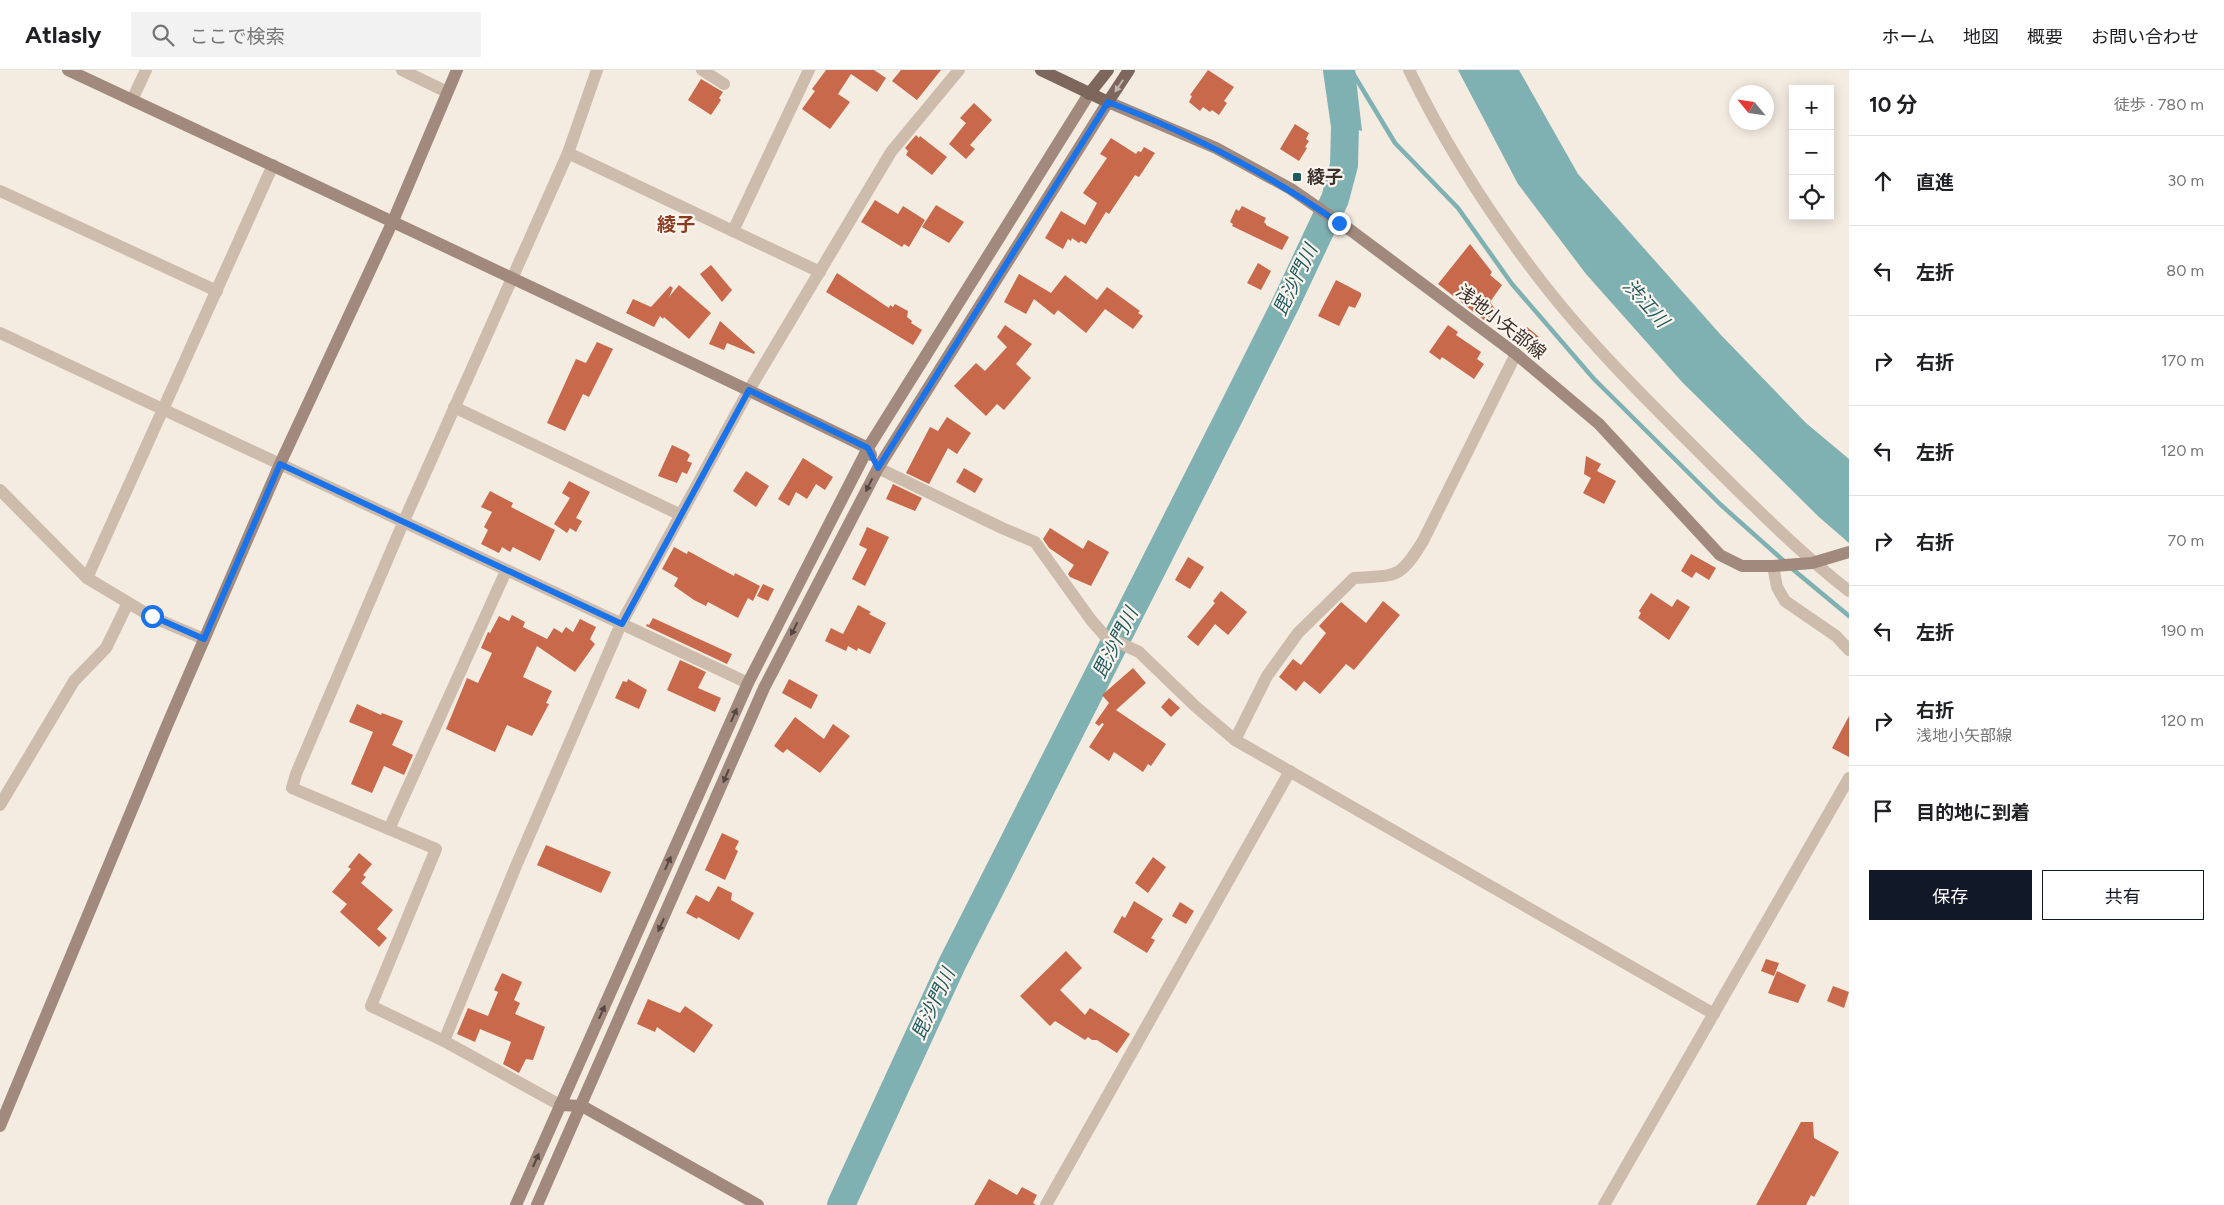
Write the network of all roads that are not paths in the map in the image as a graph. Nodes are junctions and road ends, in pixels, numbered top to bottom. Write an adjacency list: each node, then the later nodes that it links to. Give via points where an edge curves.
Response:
1 (68, 70): 16 (street)
2 (146, 70): 16 (street)
3 (402, 70): 14 (street)
4 (457, 70): 14 (street)
5 (597, 70): 18 (street)
6 (702, 70): 13 (street)
7 (809, 70): 22 (street)
8 (960, 70): 23 (street, via 892,152)
9 (1041, 70): 15 (main road)
10 (1108, 70): 15 (main road)
11 (1129, 70): 17 (main road, one-way to 17)
12 (1409, 70): 38 (street, via 1471,183 1570,316 1658,411)
13 (724, 84)
14 (447, 92): 21 (street)
15 (1089, 94): 17 (main road); 31 (street)
16 (132, 100): 19 (street)
17 (1108, 102): 27 (street, 浅地小矢部線, via 1216,148 1291,189); 33 (street)
18 (568, 153): 22 (street); 24 (street)
19 (273, 165): 21 (street); 25 (street)
20 (0, 191): 25 (street)
21 (393, 221): 24 (street); 32 (street)
22 (733, 231): 23 (street)
23 (820, 272): 28 (street)
24 (511, 278): 28 (street); 29 (street)
25 (217, 291): 30 (street)
26 (0, 333): 30 (street)
27 (1516, 354): 39 (street, 浅地小矢部線, via 1599,424 1720,555 1742,566); 48 (street, via 1408,565 1394,575 1354,578 1305,626 1267,676)
28 (749, 390): 31 (street); 35 (street)
29 (454, 407): 35 (street); 36 (street)
30 (164, 410): 32 (street); 41 (street)
31 (868, 448): 33 (street); 47 (street)
32 (280, 464): 36 (street); 45 (street)
33 (878, 468): 48 (street, via 1035,542 1105,636 1139,652); 56 (street, one-way to 56, via 764,688)
34 (0, 490): 41 (street)
35 (681, 515): 44 (street)
36 (403, 523): 40 (street); 52 (street, via 292,788)
37 (1849, 552): 38 (street, 浅地小矢部線)
38 (1812, 563): 39 (street, 浅地小矢部線); 42 (street)
39 (1773, 566): 46 (street, via 1777,587 1785,601 1836,636)
40 (506, 571): 44 (street); 52 (street)
41 (87, 578): 43 (street)
42 (1849, 591)
43 (128, 603): 45 (street); 51 (street, via 106,648 74,681)
44 (622, 624): 47 (street); 54 (street)
45 (204, 639): 57 (street)
46 (1849, 650)
47 (748, 683): 55 (street, one-way to 47)
48 (1234, 740): 49 (street)
49 (1290, 771): 53 (street); 61 (street)
50 (1849, 778): 53 (street)
51 (0, 805)
52 (389, 829): 54 (street, via 436,849 371,1006)
53 (1714, 1014): 62 (street)
54 (444, 1041): 55 (street)
55 (560, 1105): 56 (street); 58 (street, one-way to 55)
56 (582, 1106): 59 (street); 60 (street)
57 (0, 1126)
58 (516, 1205)
59 (537, 1205)
60 (758, 1205)
61 (1046, 1205)
62 (1604, 1205)

